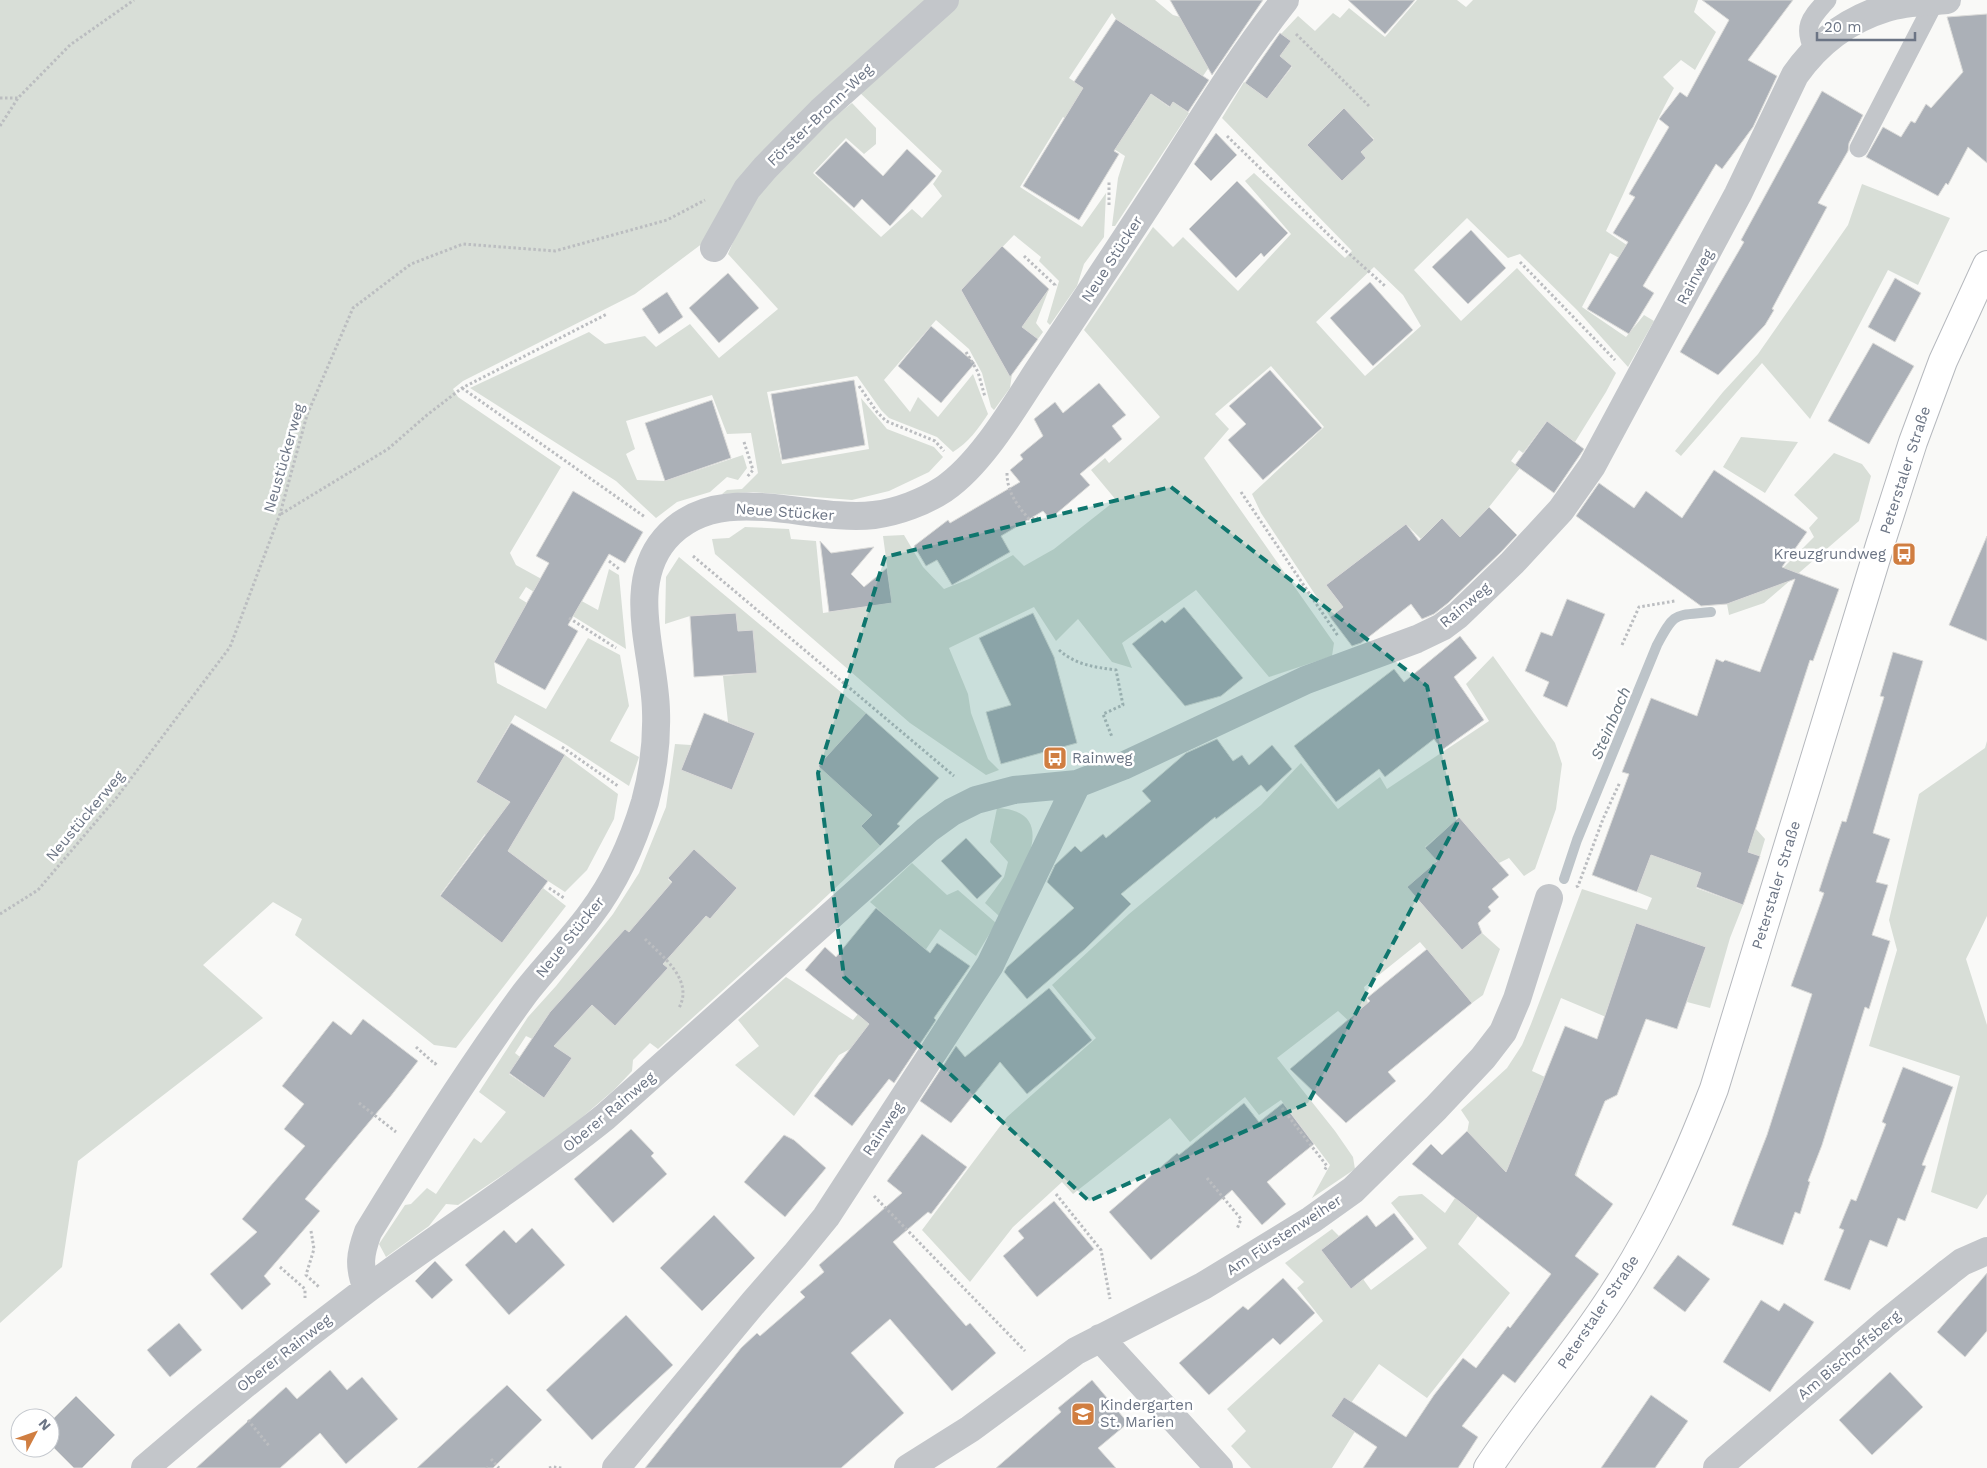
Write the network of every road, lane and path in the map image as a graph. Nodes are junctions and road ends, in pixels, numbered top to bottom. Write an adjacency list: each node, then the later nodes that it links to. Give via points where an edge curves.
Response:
1 (134, 0): 9 (path, via 70,45)
2 (945, 0): 15 (street, Förster-Bronn-Weg, via 821,111 765,168 747,189)
3 (1285, 0): 6 (street, Neue Stücker)
4 (1827, 0): 7 (lane, via 1807,29)
5 (1941, 1): 7 (street, Rainweg, via 1900,5 1868,14 1844,26); 13 (lane)
6 (1261, 31): 10 (path, via 1280,45 1294,32); 11 (street, Neue Stücker)
7 (1814, 50): 25 (street, Rainweg, via 1795,76 1738,194)
8 (0, 98): 9 (path)
9 (18, 98): 12 (path)
10 (1370, 107)
11 (1205, 114): 19 (path, via 1302,210); 26 (street, Neue Stücker)
12 (0, 126)
13 (1859, 148)
14 (708, 198): 29 (path, Neustückerweg, via 667,220 555,251 463,244 411,264 353,308 307,415)
15 (714, 248)
16 (1024, 256): 20 (path, via 1055,285)
17 (1520, 262): 25 (path, via 1621,367 1614,381)
18 (1987, 265): 71 (main road, Peterstaler Straße, via 1943,361 1913,442 1714,1089 1689,1151 1661,1211 1612,1297)
19 (1386, 286)
20 (1052, 293)
21 (607, 314): 24 (path)
22 (966, 352): 26 (path, via 978,372)
23 (859, 386): 27 (path, via 886,421 935,441 950,457 935,471)
24 (462, 388): 29 (path, via 388,449); 31 (path)
25 (1632, 395): 38 (street, Rainweg, via 1578,488 1492,583 1442,627)
26 (996, 433): 27 (street, Neue Stücker, via 967,470); 30 (path, via 1009,461 1006,475 1010,494 1029,519)
27 (948, 486): 58 (street, Neue Stücker, via 901,509 874,515 843,516 757,507 709,511 677,528 661,544 650,566 644,596 656,732 650,780 624,859 600,902 498,1031 368,1232 361,1267)
28 (1241, 492): 38 (path, via 1344,645)
29 (280, 514): 46 (path, Neustückerweg, via 230,647 117,796 38,890)
30 (1038, 518)
31 (649, 520)
32 (691, 554): 41 (path)
33 (1675, 601): 35 (path, via 1640,608)
34 (568, 618): 36 (path)
35 (1622, 645)
36 (618, 649)
37 (1059, 650): 39 (path, via 1070,660 1116,670 1123,705 1103,714)
38 (1352, 663): 43 (street, Rainweg, via 1306,680)
39 (1110, 731)
40 (562, 747): 44 (path)
41 (960, 781)
42 (1620, 782): 45 (path, via 1578,886)
43 (1078, 784): 58 (street, Oberer Rainweg, via 1014,790 990,796 941,820 605,1117 557,1156); 68 (street, Rainweg, via 990,965 826,1217)
44 (619, 787)
45 (1548, 898): 56 (street, Am Fürstenweiher, via 1517,999 1503,1032 1484,1058 1353,1190)
46 (0, 914)
47 (645, 939): 48 (path, via 681,980 683,1000)
48 (675, 1015)
49 (1282, 1108): 50 (path, via 1327,1166)
50 (1322, 1174)
51 (1207, 1178): 56 (path, via 1241,1219 1231,1246)
52 (869, 1191): 62 (path)
53 (1056, 1194): 61 (path, via 1101,1250)
54 (310, 1231): 59 (path, via 314,1249 306,1275 326,1293)
55 (1987, 1251): 72 (street, Am Bischoffsberg, via 1949,1272)
56 (1242, 1263): 61 (street, Am Fürstenweiher)
57 (280, 1268): 60 (path, via 305,1289 305,1300 297,1310)
58 (367, 1289): 59 (street, Oberer Rainweg)
59 (338, 1311): 60 (street, Oberer Rainweg)
60 (313, 1331): 64 (street, Oberer Rainweg, via 244,1383)
61 (1112, 1333): 69 (street, Am Fürstenweiher, via 1076,1351 970,1429); 70 (street)
62 (1032, 1358)
63 (491, 1459): 65 (path)
64 (144, 1468)
65 (499, 1468)
66 (549, 1468): 67 (path)
67 (562, 1468)
68 (616, 1468)
69 (908, 1468)
70 (1219, 1468)
71 (1488, 1468)
72 (1717, 1468)

